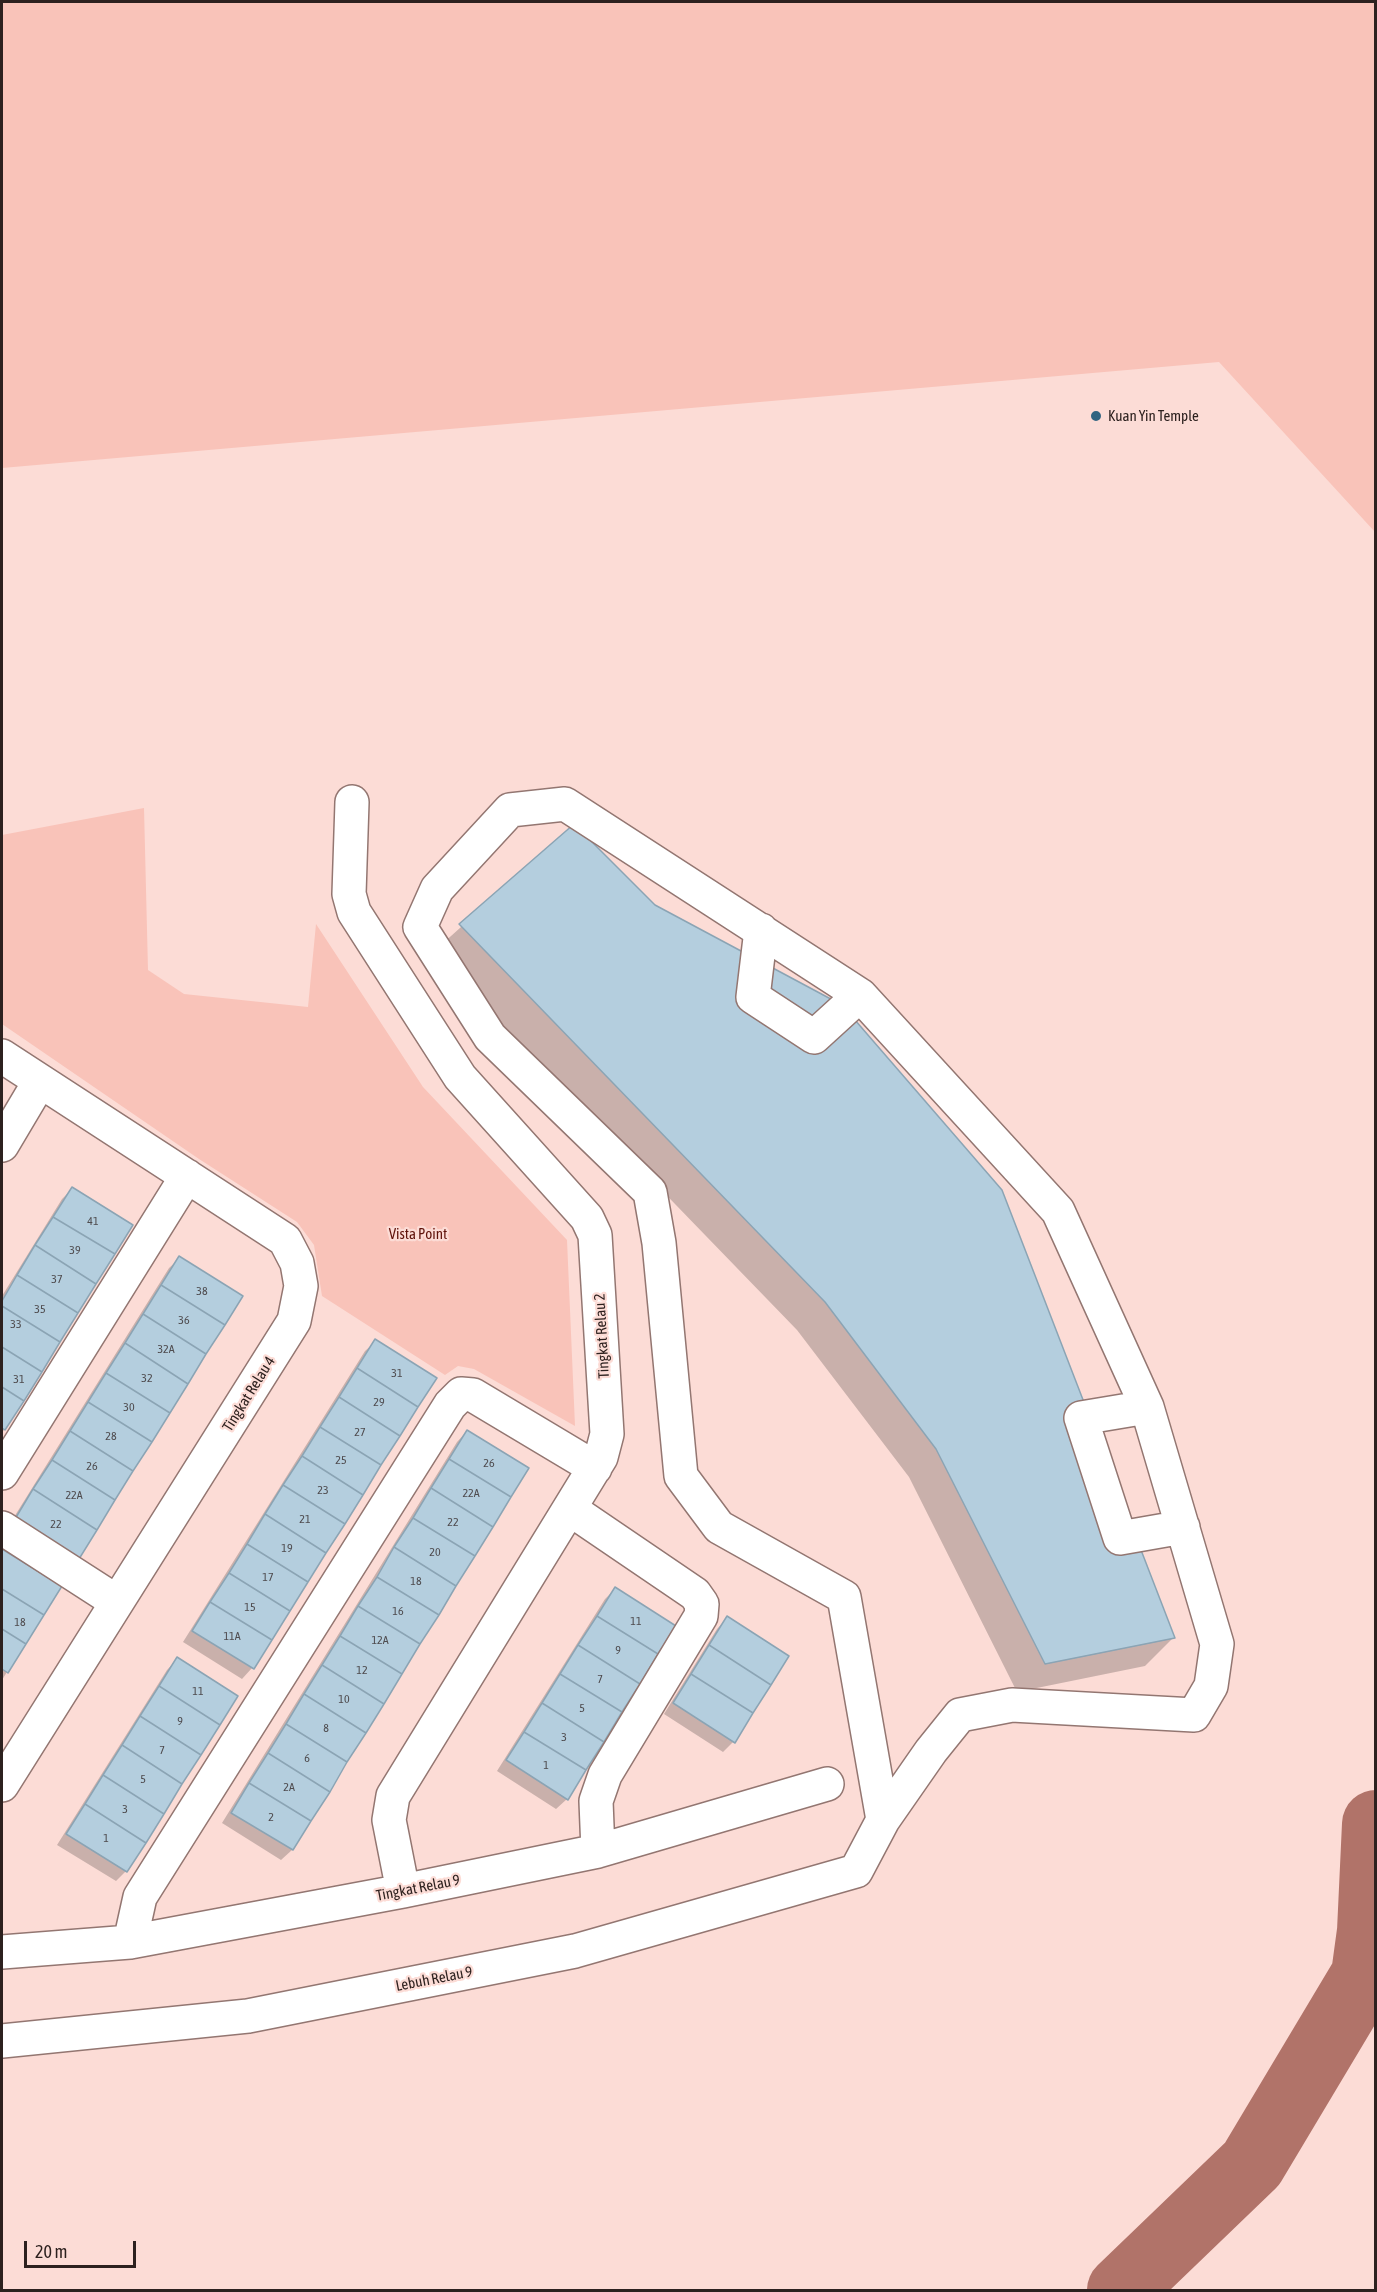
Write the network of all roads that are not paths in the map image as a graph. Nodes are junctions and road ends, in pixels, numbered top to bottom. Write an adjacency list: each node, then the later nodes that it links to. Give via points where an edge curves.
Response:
1 (352, 802): 9 (street, Tingkat Relau 2, via 350,894 354,912 460,1077 587,1218 595,1235 607,1434)
2 (760, 930): 3 (street); 3 (street, via 753,997 814,1037); 17 (street, via 565,804 510,810 437,889 420,927 490,1037 650,1192 660,1243 681,1476 719,1527 844,1597)
3 (860, 995): 8 (street, via 1058,1211)
4 (2, 1056): 5 (street, Tingkat Relau 4)
5 (40, 1081): 6 (street); 7 (street, Tingkat Relau 4)
6 (2, 1145)
7 (187, 1176): 10 (street); 14 (street, Tingkat Relau 4, via 285,1240 297,1263 301,1287 294,1321)
8 (1147, 1407): 12 (street); 12 (street, via 1081,1418 1120,1538)
9 (595, 1468): 11 (street, Tingkat Relau 2); 20 (street, via 473,1395 461,1394 450,1405 140,1897)
10 (2, 1473)
11 (570, 1509): 18 (street, via 694,1594 702,1604 701,1616 605,1775 596,1801); 19 (street, Tingkat Relau 2, via 393,1796 389,1820)
12 (1183, 1527): 17 (street, via 1218,1644 1211,1686 1194,1715 1012,1705 960,1715)
13 (2, 1528): 14 (street)
14 (117, 1602): 16 (street, Tingkat Relau 4)
15 (827, 1784): 18 (street, Tingkat Relau 9)
16 (2, 1785)
17 (883, 1820): 22 (street, Lebuh Relau 9, via 856,1871 575,1951 248,2016)
18 (598, 1851): 19 (street, Tingkat Relau 9)
19 (403, 1891): 20 (street, Tingkat Relau 9)
20 (130, 1942): 21 (street, Tingkat Relau 9)
21 (2, 1952)
22 (2, 2041)

